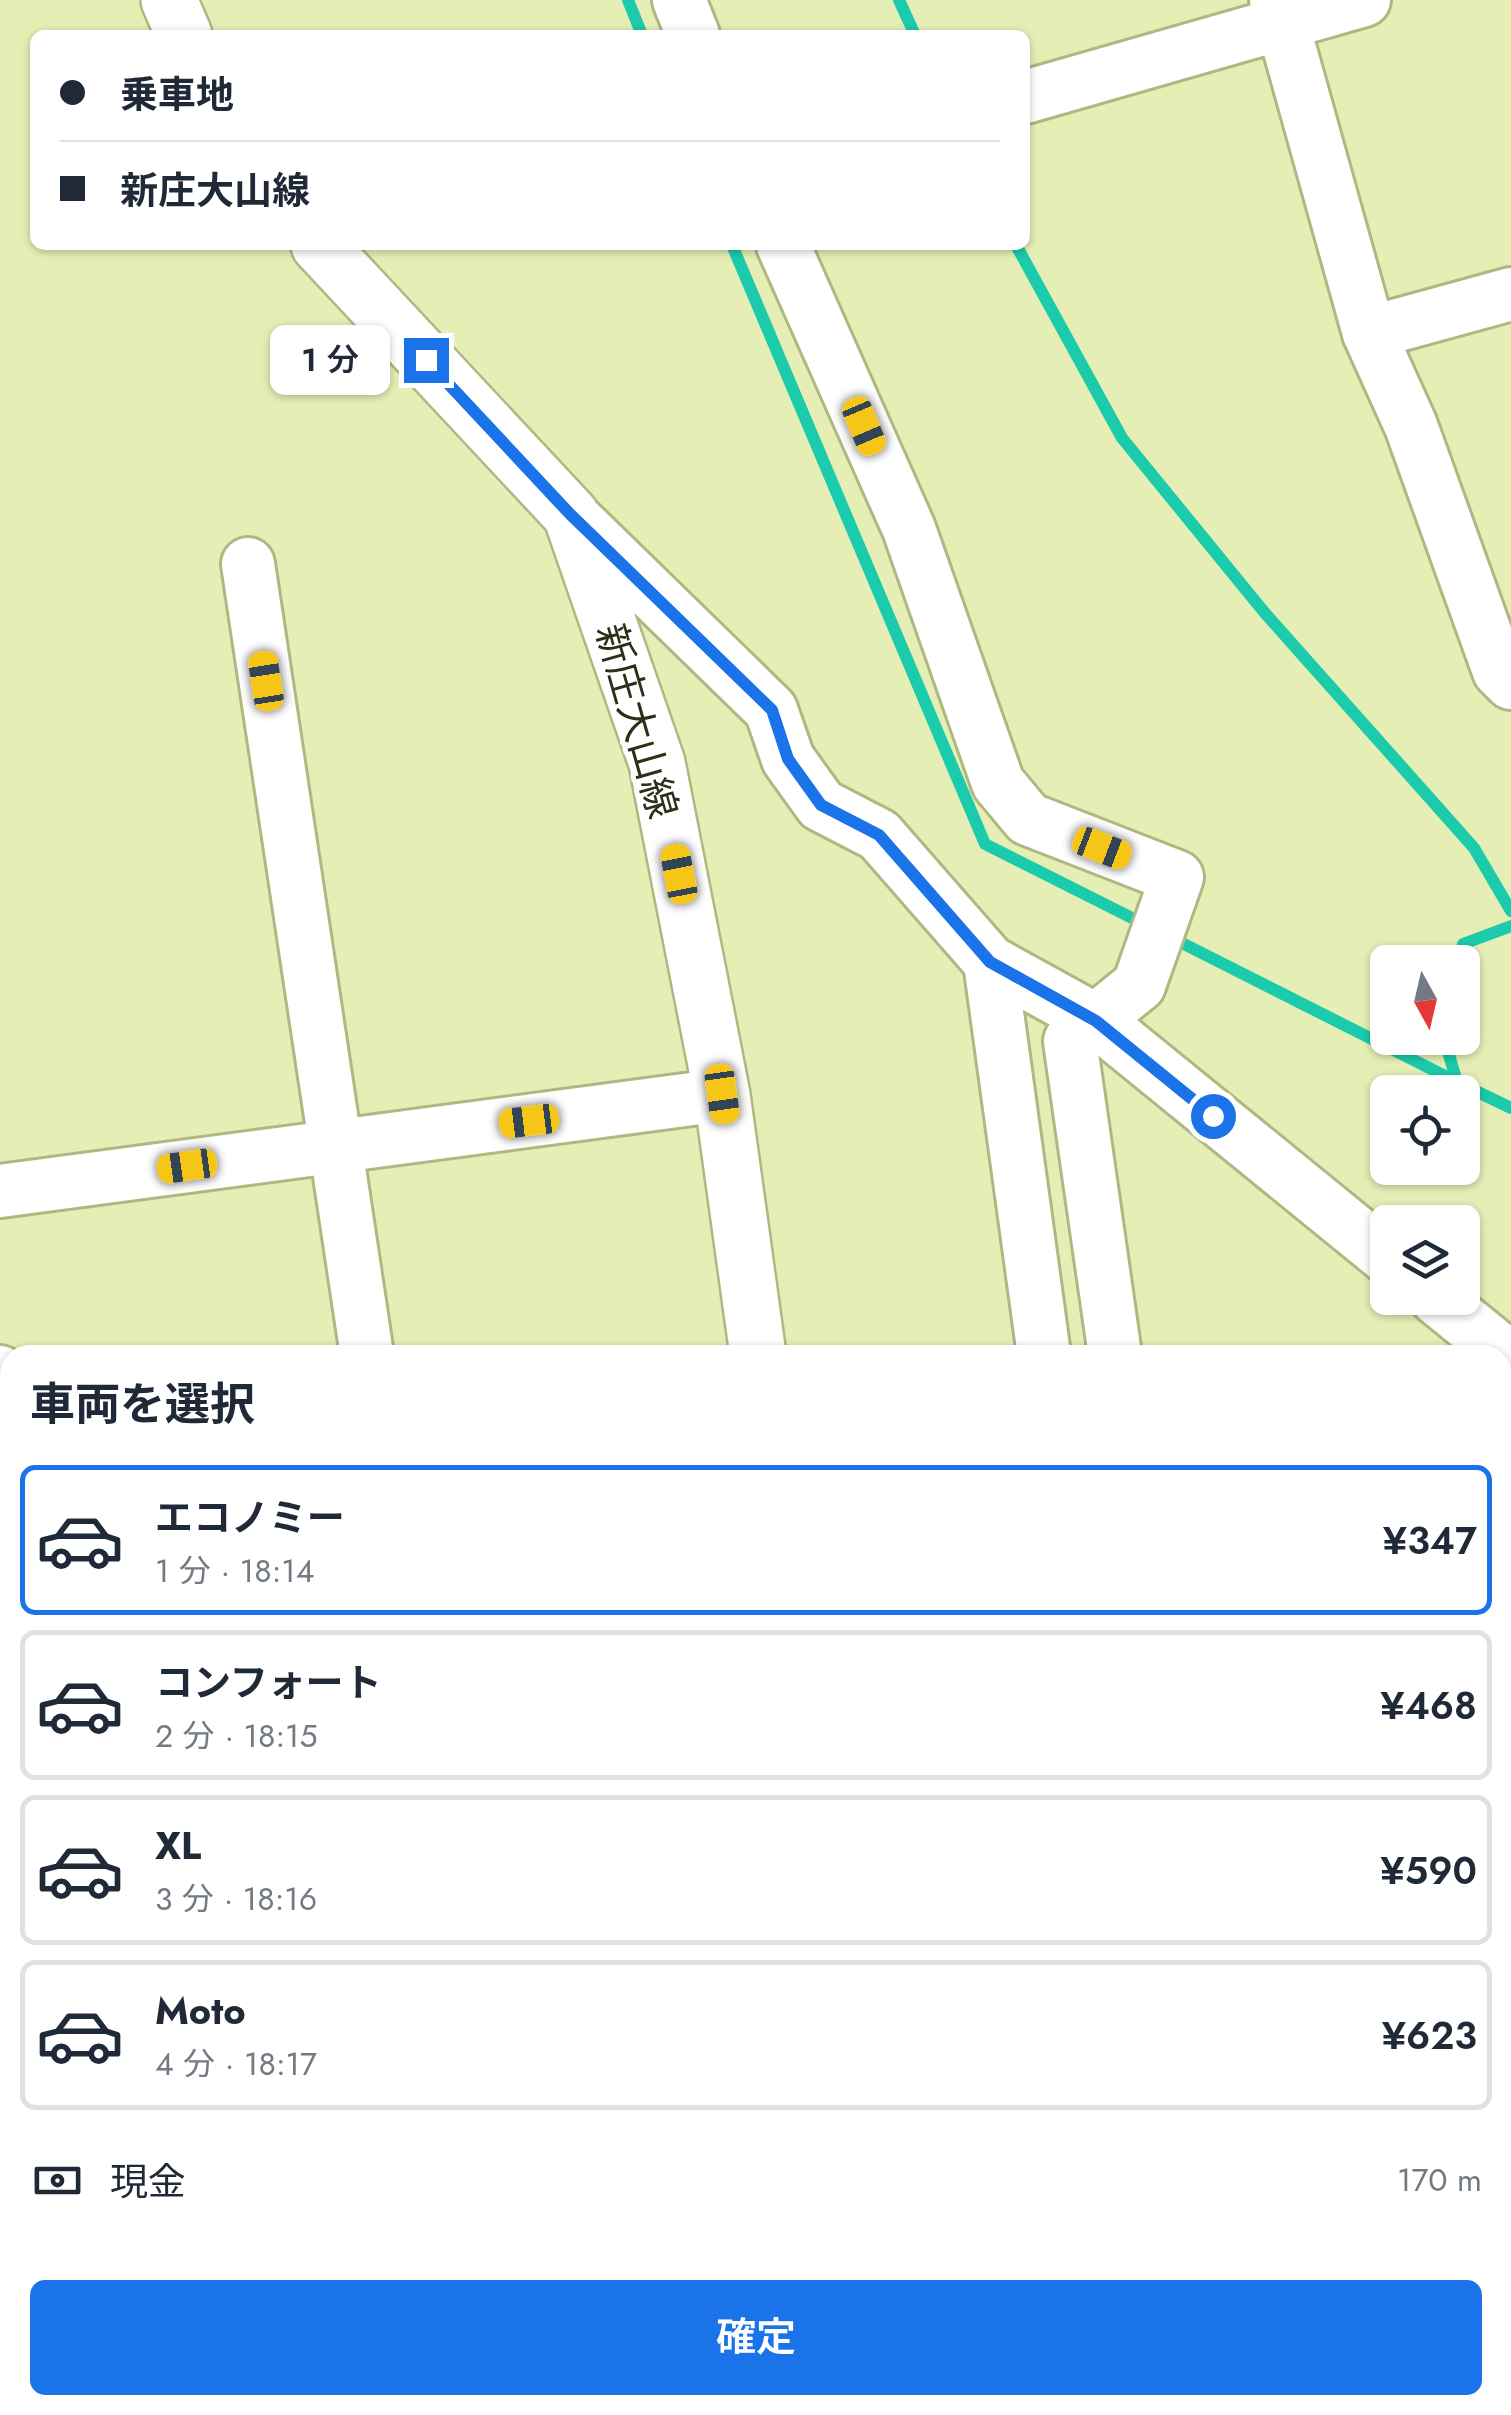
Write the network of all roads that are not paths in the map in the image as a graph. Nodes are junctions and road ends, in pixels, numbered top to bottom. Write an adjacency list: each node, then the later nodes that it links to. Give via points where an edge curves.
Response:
1 (168, 0): 5 (main road)
2 (679, 0): 6 (street)
3 (1364, 0): 4 (street)
4 (1281, 12): 7 (street); 11 (street)
5 (182, 30)
6 (692, 30)
7 (1030, 95)
8 (324, 250): 12 (main road, 新庄大山線)
9 (785, 250): 16 (street, via 909,529 998,782 1028,820 1177,877 1139,986)
10 (1511, 294): 11 (street)
11 (1369, 333): 14 (street, via 1411,426 1499,671)
12 (570, 514): 15 (street, via 772,710 788,759 821,805 879,835); 17 (main road, 新庄大山線, via 657,763)
13 (248, 564): 18 (street)
14 (1511, 683)
15 (990, 962): 16 (street); 24 (street)
16 (1096, 1021): 20 (street); 25 (street, via 1070,1040)
17 (722, 1094): 18 (street); 23 (main road, 新庄大山線)
18 (336, 1147): 19 (street); 22 (street)
19 (0, 1191)
20 (1370, 1243)
21 (1457, 1315): 26 (street)
22 (366, 1345)
23 (757, 1345)
24 (1043, 1345)
25 (1115, 1345)
26 (1495, 1345)

